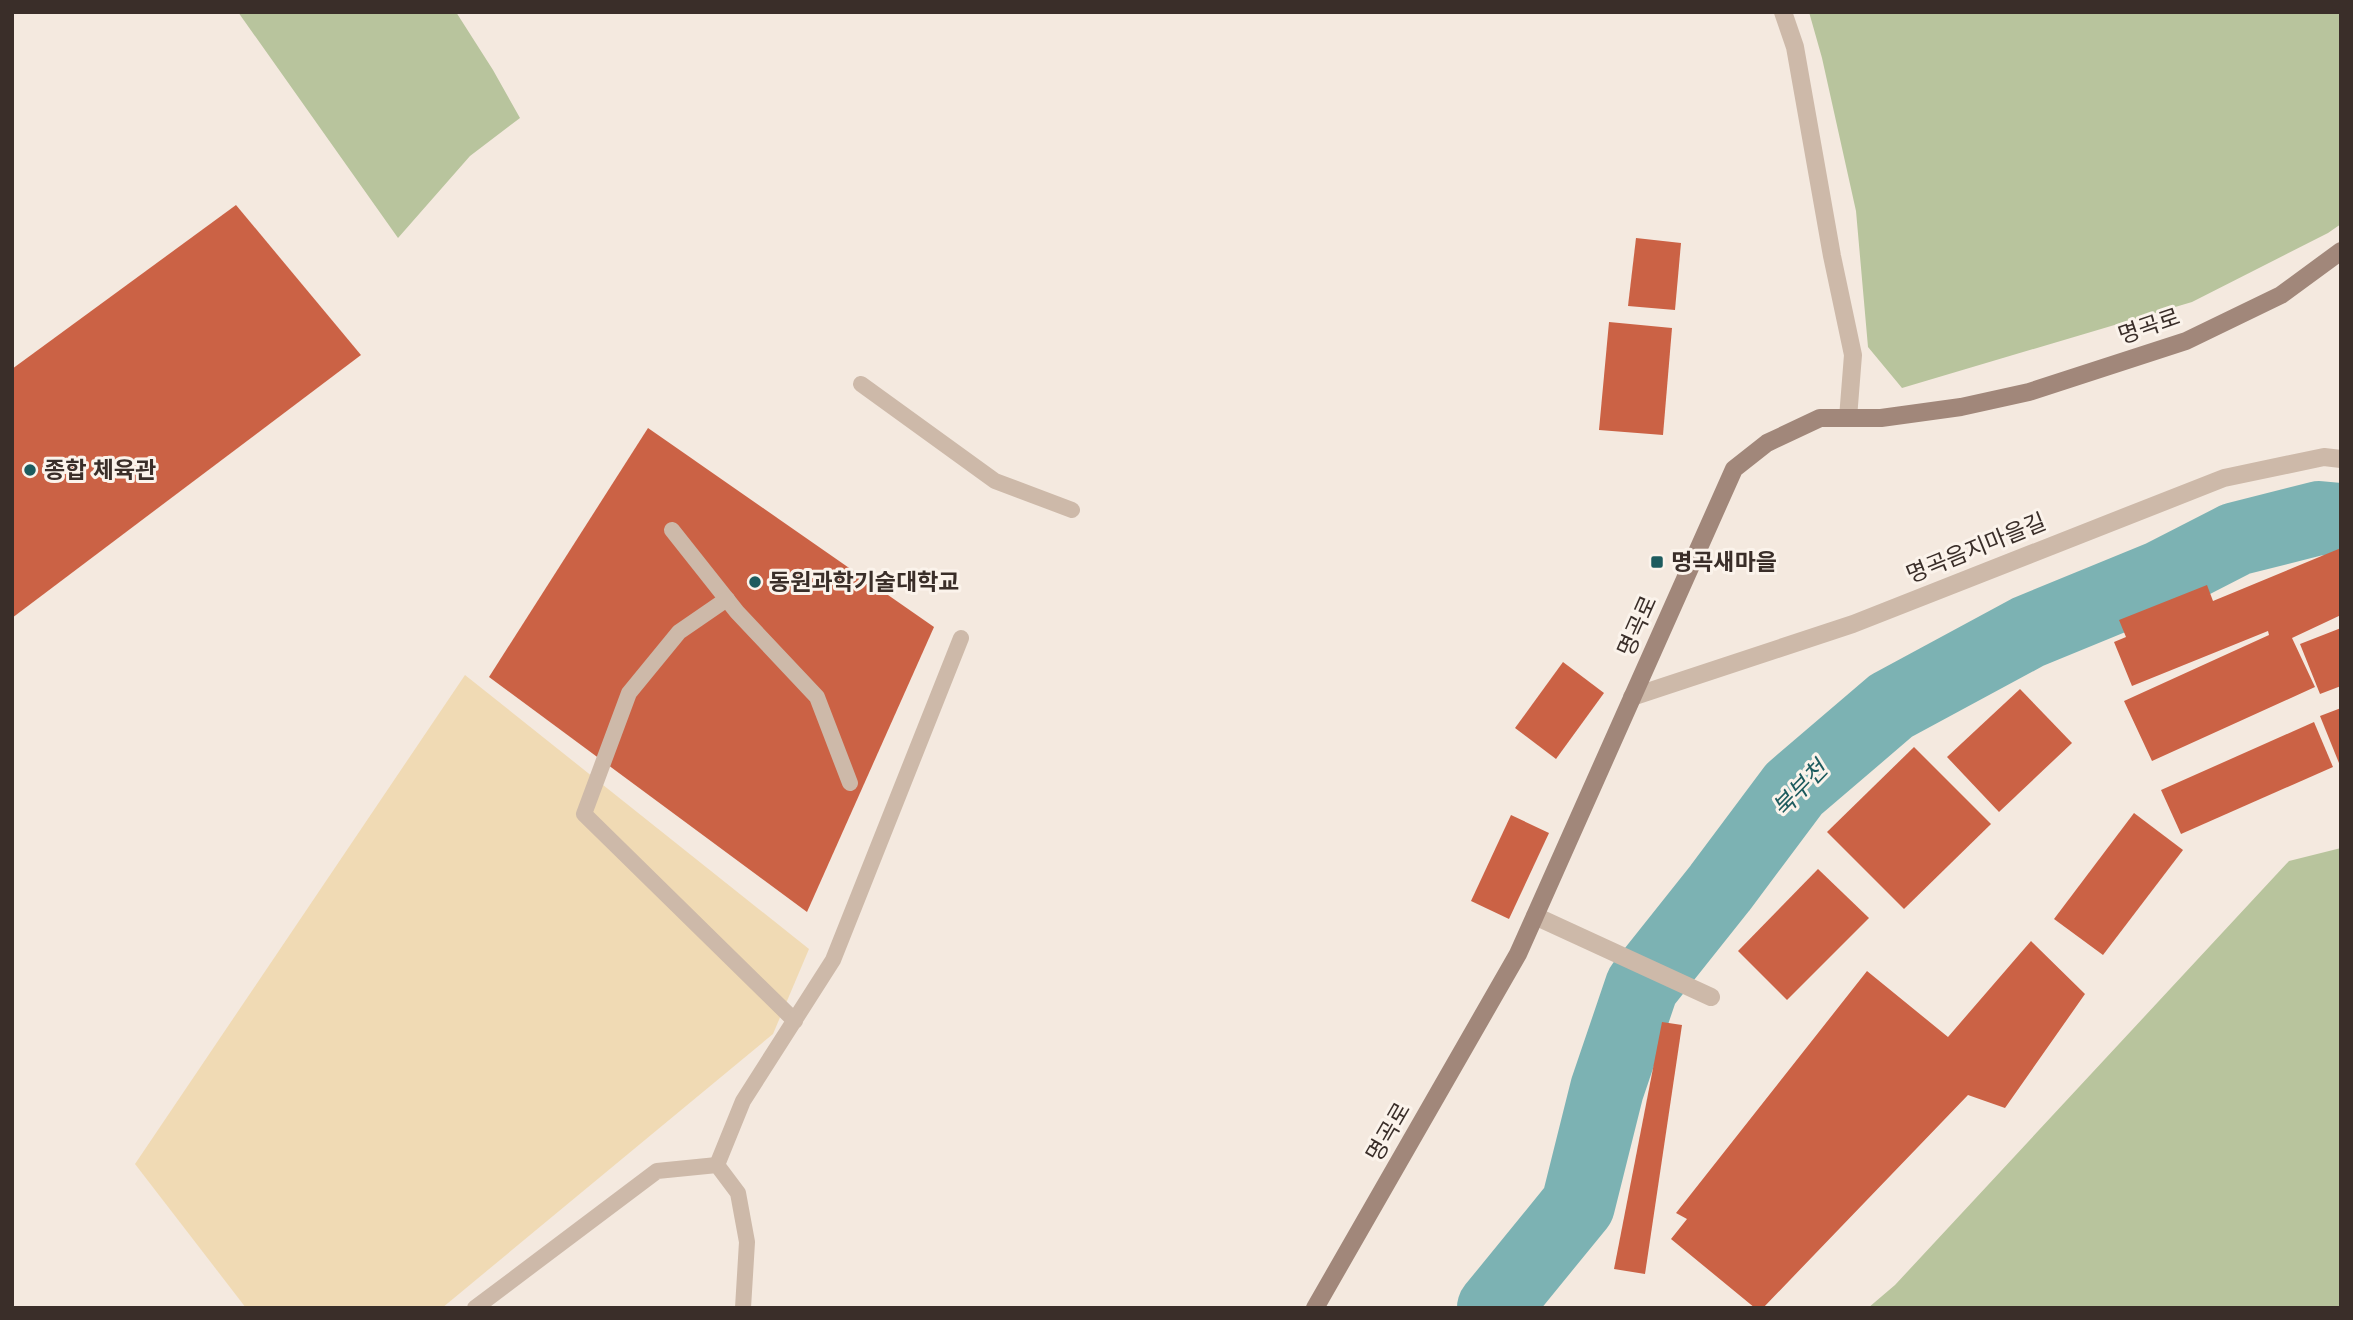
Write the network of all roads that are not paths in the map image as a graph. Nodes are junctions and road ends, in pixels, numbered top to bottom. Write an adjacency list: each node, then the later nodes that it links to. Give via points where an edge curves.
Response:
1 (1783, 12): 4 (street, via 1795,47 1853,355)
2 (2341, 251): 4 (main road, 명곡로, via 2281,295 2186,341 2029,392 1908,415)
3 (861, 384): 6 (lane, via 995,481)
4 (1848, 418): 10 (main road, 명곡로, via 1820,418 1767,443 1734,469)
5 (2341, 459): 10 (street, 명곡음지마을길, via 2323,457 2224,478 1853,624)
6 (1072, 510)
7 (672, 530): 8 (lane)
8 (727, 599): 11 (lane, via 817,697); 14 (lane, via 680,632 629,693 584,814)
9 (961, 638): 14 (lane, via 833,960)
10 (1632, 697): 12 (main road, 명곡로)
11 (850, 783)
12 (1535, 916): 13 (street); 18 (main road, 명곡로, via 1518,954)
13 (1711, 997)
14 (795, 1021): 15 (lane, via 743,1101)
15 (718, 1165): 16 (lane, via 657,1171); 17 (lane, via 738,1193 747,1242)
16 (475, 1308)
17 (743, 1308)
18 (1315, 1308)

